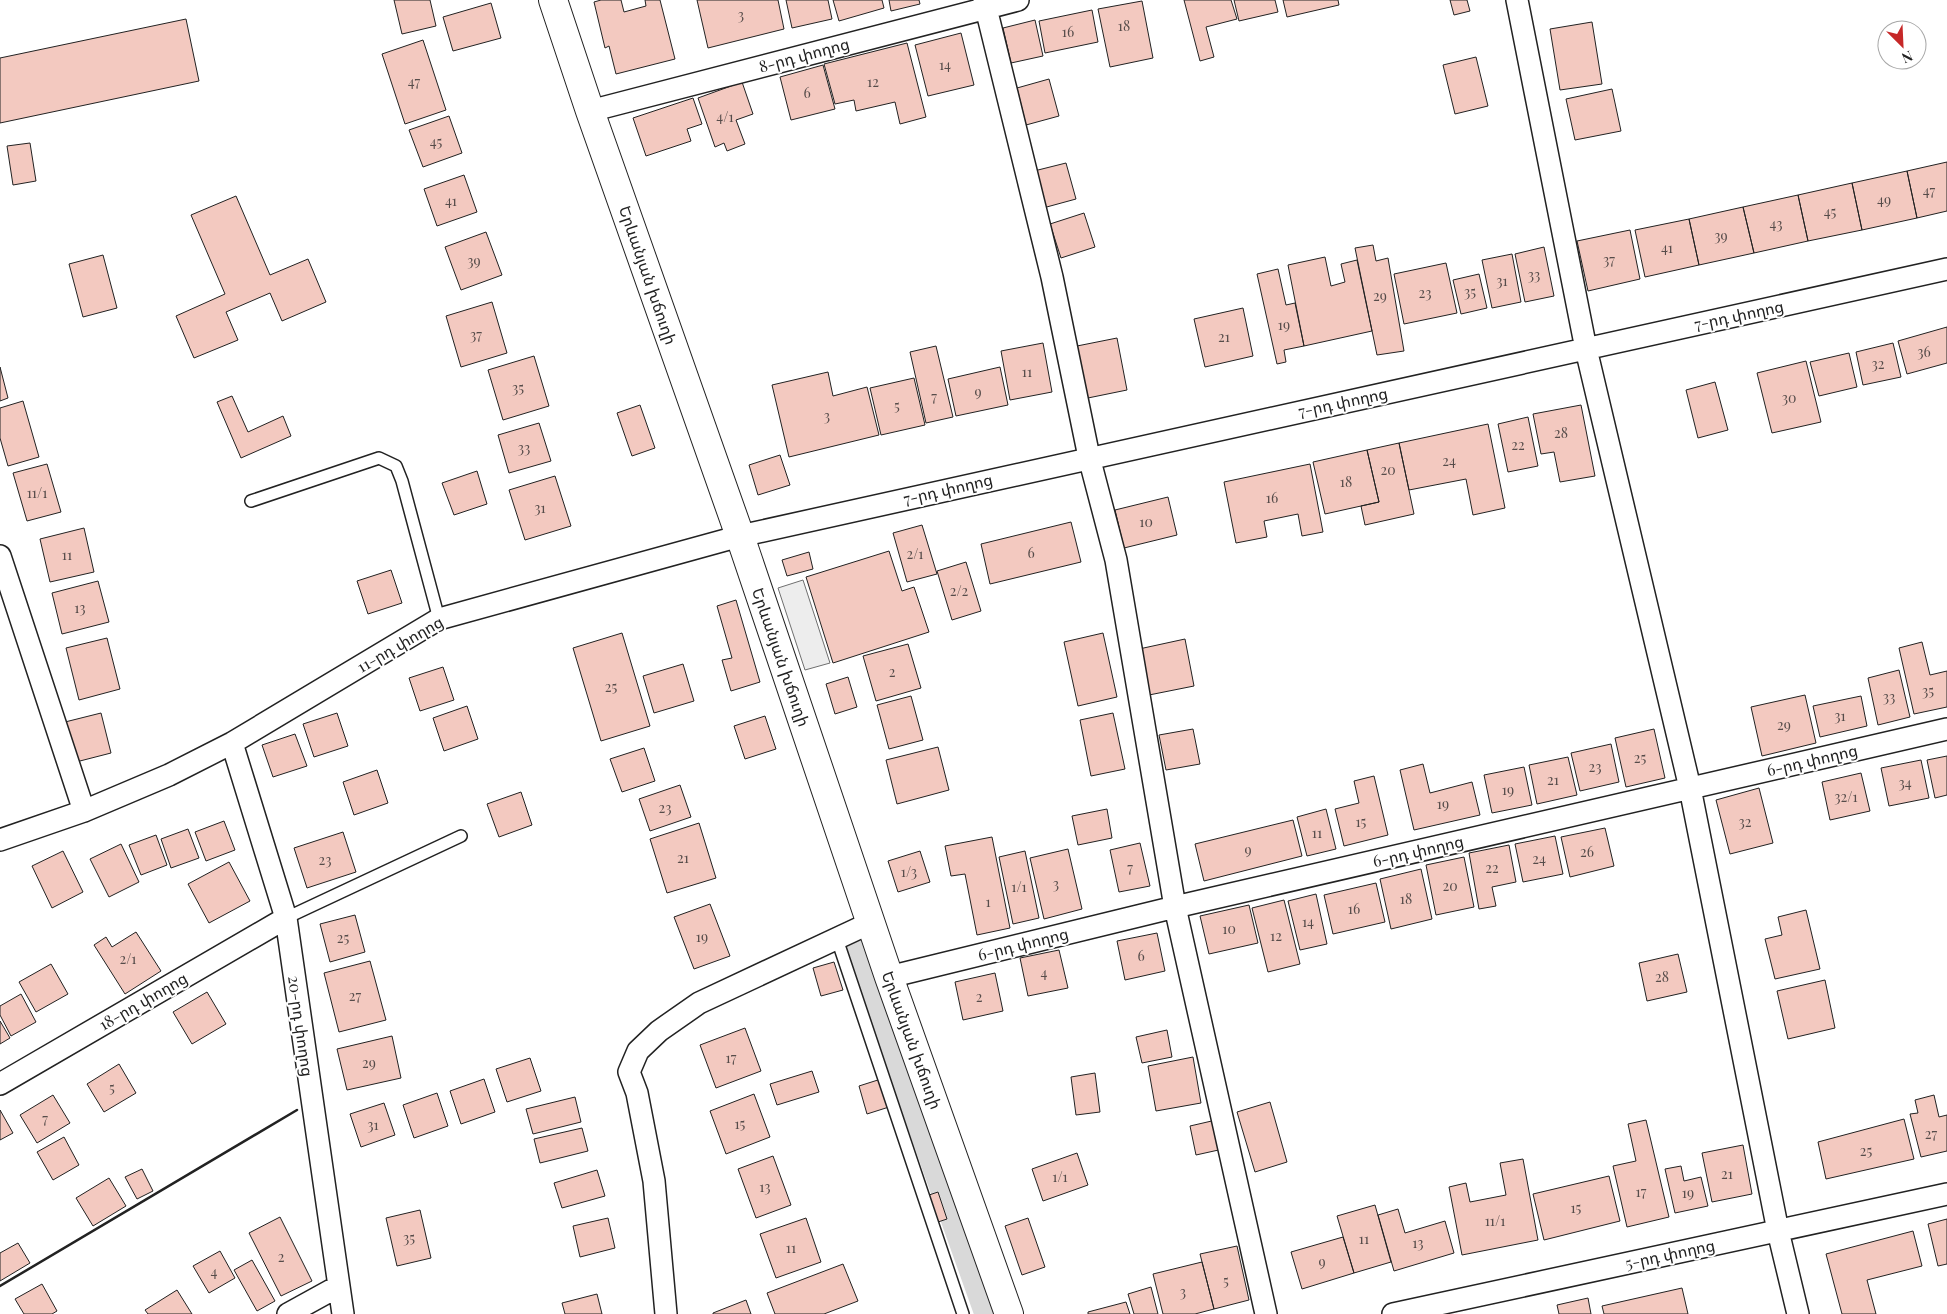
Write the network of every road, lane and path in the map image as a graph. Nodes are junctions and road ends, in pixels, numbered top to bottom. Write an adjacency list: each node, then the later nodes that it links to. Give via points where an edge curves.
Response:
1 (554, 0): 5 (main road, Երևանյան խճուղի)
2 (1018, 0): 4 (street, 8-րդ փողոց)
3 (1517, 0): 7 (street)
4 (985, 4): 5 (street, 8-րդ փողոց); 8 (street, via 1052,277)
5 (590, 111): 10 (main road, Երևանյան խճուղի)
6 (1947, 269): 7 (street, 7-րդ փողոց)
7 (1586, 349): 8 (street, 7-րդ փողոց); 15 (street)
8 (1089, 457): 10 (street, 7-րդ փողոց); 19 (street, via 1116,560)
9 (252, 501): 12 (lane, via 379,458 396,466)
10 (740, 536): 12 (street, 11-րդ փողոց); 21 (main road, Երևանյան խճուղի)
11 (0, 556): 16 (street)
12 (439, 619): 14 (street, 11-րդ փողոց)
13 (1947, 729): 15 (street, 6-րդ փողոց)
14 (232, 743): 16 (street, 11-րդ փողոց, via 170,775); 20 (street, 20-րդ փողոց)
15 (1690, 788): 19 (street, 6-րդ փողոց); 26 (street)
16 (84, 811): 18 (street, 11-րդ փողոց)
17 (461, 836): 20 (lane)
18 (0, 840)
19 (1175, 906): 23 (street, 6-րդ փողոց); 33 (street)
20 (286, 918): 24 (street, 18-րդ փողոց); 27 (street, 20-րդ փողոց)
21 (870, 923): 22 (street); 23 (main road, Երևանյան խճուղի)
22 (837, 939): 30 (street, via 699,1003 659,1031 638,1051 629,1072 637,1093 654,1182); 31 (lane)
23 (889, 977): 32 (main road, Երևանյան խճուղի)
24 (0, 1084)
25 (1947, 1194): 26 (street, 5-րդ փողոց)
26 (1778, 1231): 34 (street, 5-րդ փողոց); 35 (street)
27 (338, 1287): 28 (street); 29 (street, 20-րդ փողոց)
28 (288, 1314)
29 (343, 1314)
30 (666, 1314)
31 (963, 1314)
32 (1009, 1314)
33 (1266, 1314)
34 (1393, 1314)
35 (1798, 1314)

